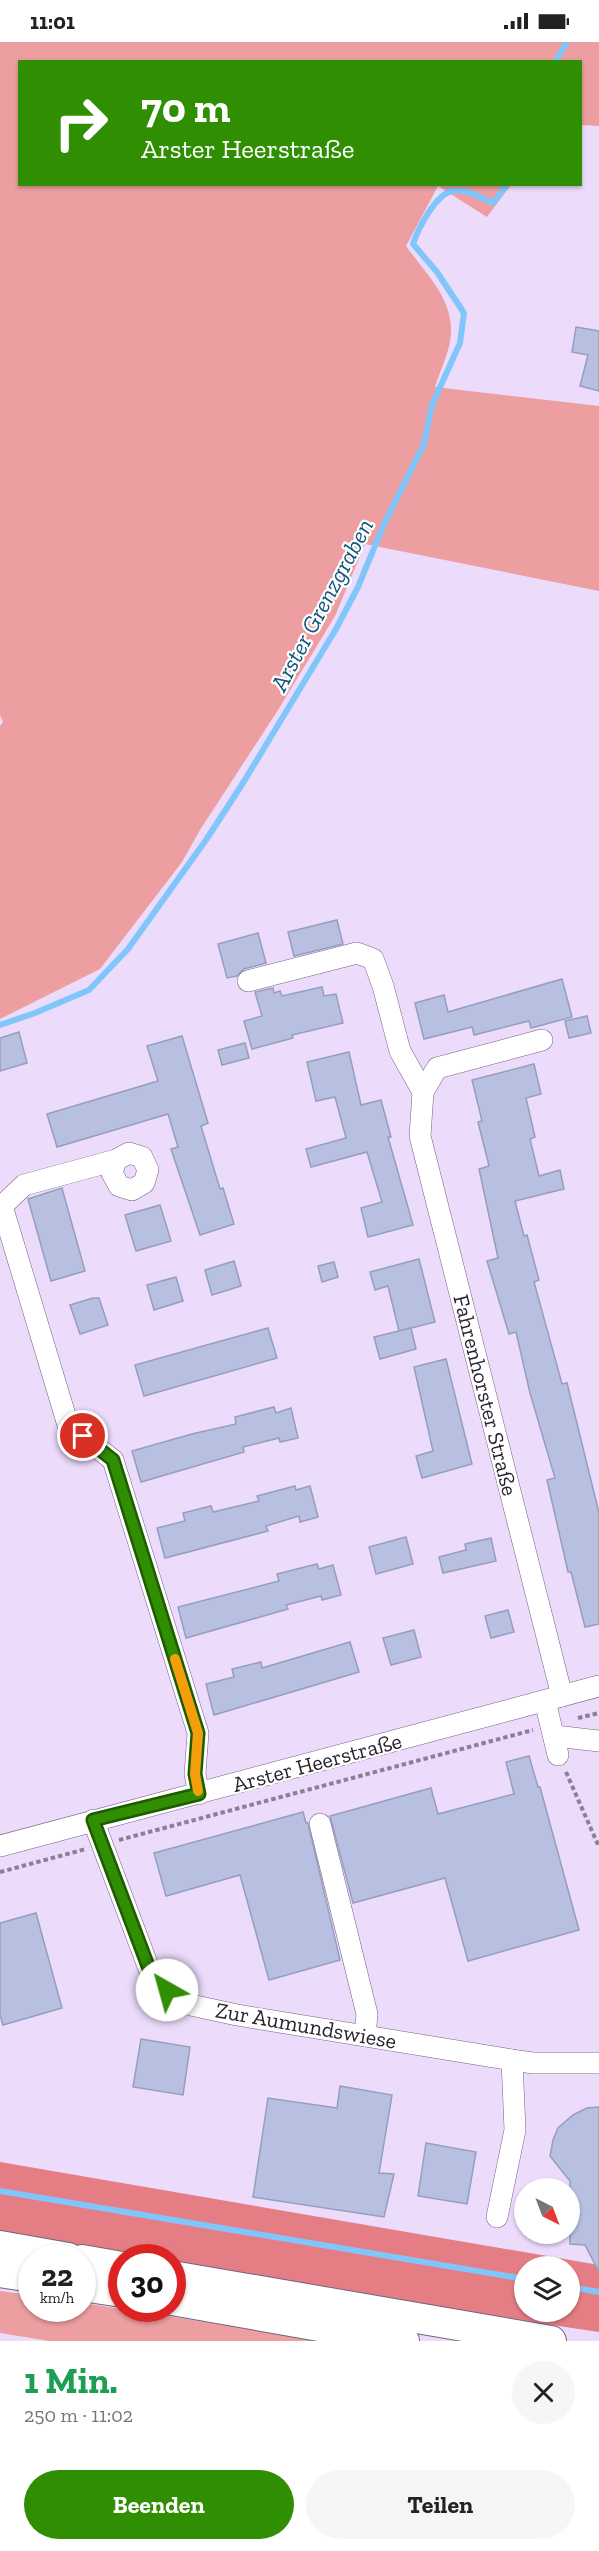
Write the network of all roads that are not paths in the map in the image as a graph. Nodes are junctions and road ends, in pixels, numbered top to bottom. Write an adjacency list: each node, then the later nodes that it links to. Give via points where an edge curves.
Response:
1 (248, 981): 3 (street, via 357,952 373,959 400,1051)
2 (543, 1040): 3 (street, via 437,1068)
3 (423, 1092): 6 (street, Fahrenhorster Straße, via 420,1136)
4 (116, 1160): 8 (street, via 24,1185 2,1206 68,1425 113,1460 198,1733 195,1774)
5 (599, 1686): 6 (street, Arster Heerstraße)
6 (554, 1698): 7 (street, Fahrenhorster Straße, via 555,1739); 8 (street, Arster Heerstraße)
7 (599, 1741)
8 (199, 1794): 9 (street, Arster Heerstraße)
9 (93, 1820): 11 (street, Arster Heerstraße); 12 (street, Zur Aumundswiese, via 151,1974 167,1990 191,2005)
10 (320, 1824): 12 (street, via 367,2014)
11 (0, 1846)
12 (365, 2036): 13 (street, Zur Aumundswiese)
13 (512, 2060): 14 (street, Zur Aumundswiese); 15 (street, via 515,2130)
14 (599, 2063)
15 (497, 2217)
16 (0, 2246): 17 (highway)
17 (18, 2249)
18 (0, 2272): 19 (highway)
19 (18, 2275)
20 (186, 2278): 23 (highway)
21 (186, 2302): 22 (highway)
22 (404, 2341)
23 (551, 2341)

